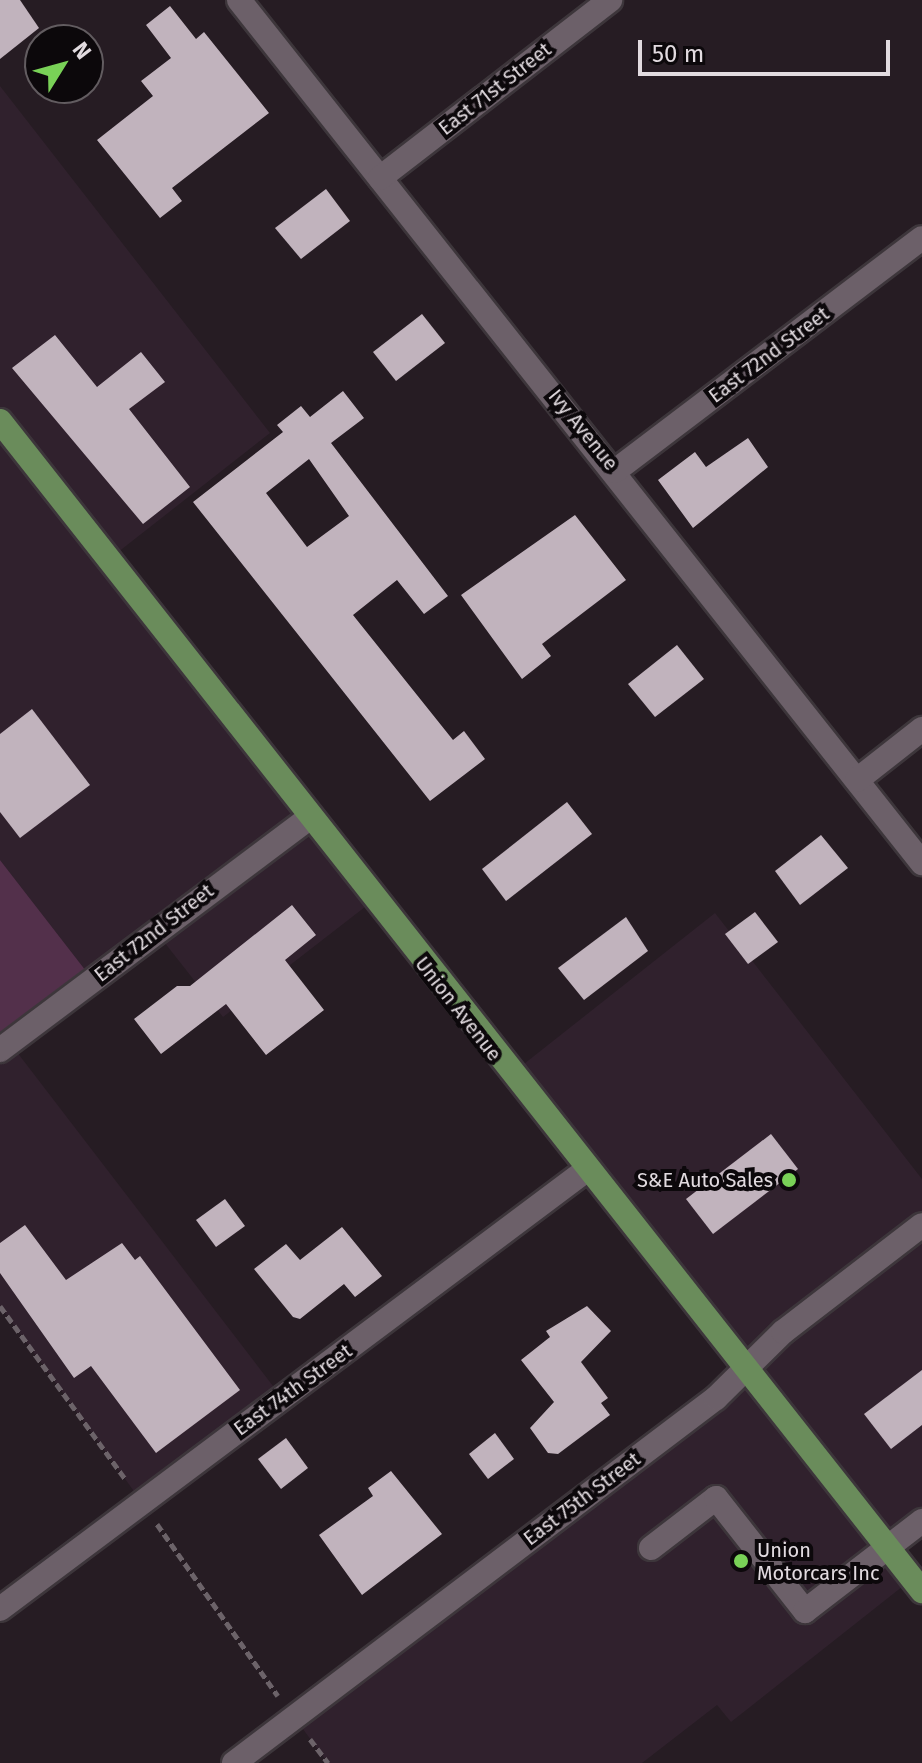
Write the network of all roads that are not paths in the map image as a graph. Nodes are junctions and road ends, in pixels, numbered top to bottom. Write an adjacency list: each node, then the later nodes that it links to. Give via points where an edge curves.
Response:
1 (239, 0): 3 (street, Ivy Avenue)
2 (610, 0): 3 (street, East 71st Street)
3 (380, 178): 6 (street, Ivy Avenue)
4 (922, 238): 6 (street, East 72nd Street)
5 (3, 430): 9 (main road, Union Avenue)
6 (615, 471): 8 (street, Ivy Avenue)
7 (922, 729): 8 (street)
8 (857, 780): 10 (street, Ivy Avenue)
9 (309, 818): 11 (street, East 72nd Street); 12 (main road, Union Avenue)
10 (922, 863)
11 (0, 1050)
12 (585, 1171): 14 (main road, Union Avenue); 19 (street, East 74th Street)
13 (922, 1225): 14 (street, East 75th Street)
14 (746, 1368): 16 (main road, Union Avenue); 20 (street, East 75th Street)
15 (922, 1521): 16 (street)
16 (888, 1546): 17 (street, via 805,1611 716,1498); 18 (main road, Union Avenue)
17 (651, 1548)
18 (922, 1591)
19 (0, 1609)
20 (234, 1763)

